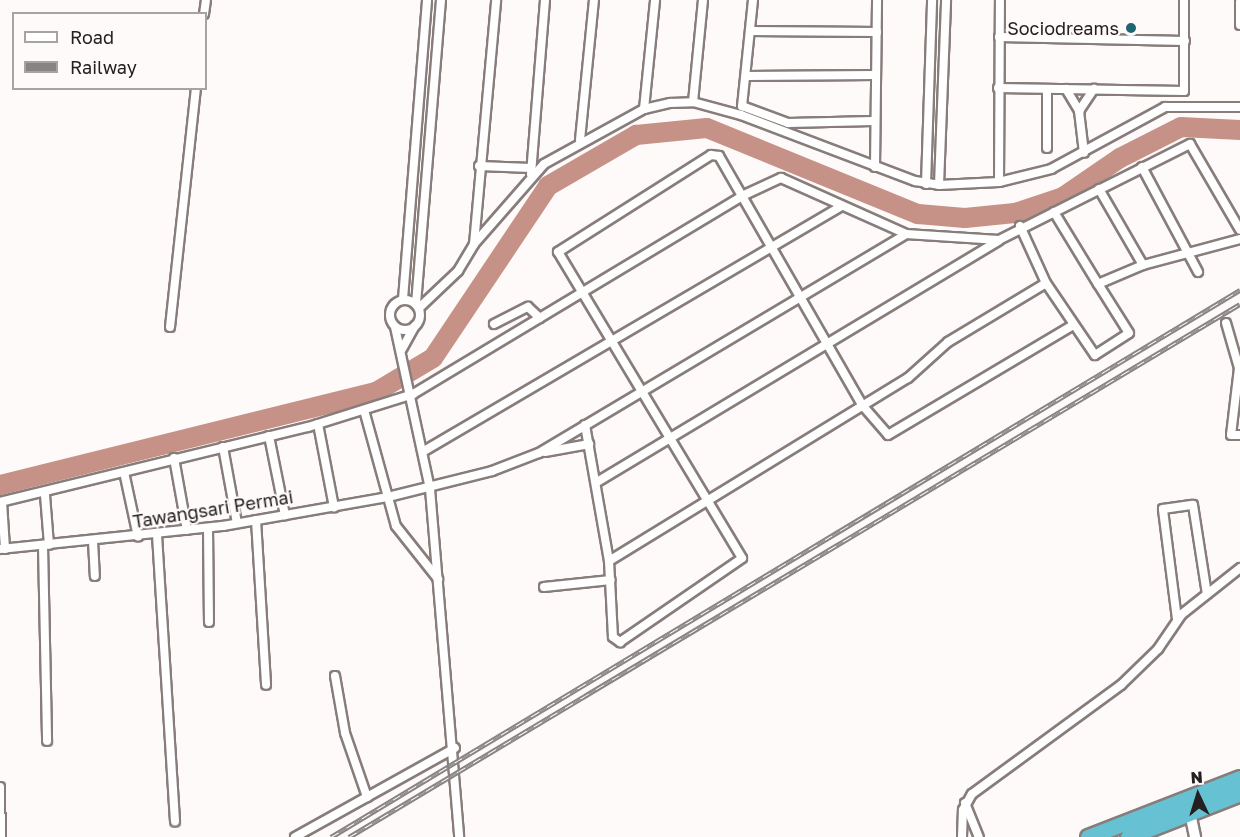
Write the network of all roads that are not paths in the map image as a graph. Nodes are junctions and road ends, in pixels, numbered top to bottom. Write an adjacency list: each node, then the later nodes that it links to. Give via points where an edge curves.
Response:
1 (427, 0): 20 (street)
2 (441, 0): 21 (street)
3 (496, 0): 37 (street)
4 (546, 0): 42 (street)
5 (594, 0): 34 (street)
6 (656, 0): 31 (street)
7 (703, 0): 29 (street)
8 (753, 0): 16 (street)
9 (877, 0): 17 (street)
10 (932, 0): 44 (street)
11 (946, 0): 45 (street)
12 (1000, 0): 18 (street)
13 (1184, 0): 19 (street)
14 (1240, 2): 15 (street)
15 (1240, 25)
16 (750, 31): 17 (street); 23 (street)
17 (877, 32): 22 (street)
18 (999, 38): 19 (street); 24 (street)
19 (1185, 41): 27 (street, via 1184,91)
20 (423, 42): 21 (street); 40 (street)
21 (437, 43): 41 (street)
22 (875, 75): 23 (street); 33 (street)
23 (746, 76): 33 (street, via 742,105 782,121)
24 (998, 88): 25 (street); 43 (street)
25 (1047, 89): 26 (street); 35 (street)
26 (1066, 89): 27 (street); 32 (street)
27 (1094, 89): 32 (street)
28 (196, 90): 71 (street)
29 (693, 102): 31 (street); 38 (street)
30 (1240, 107): 36 (street, via 1166,108)
31 (644, 109): 34 (street)
32 (1079, 111): 36 (street)
33 (873, 121): 38 (street)
34 (580, 140): 42 (street)
35 (1047, 148)
36 (1084, 153): 43 (street)
37 (480, 166): 42 (street); 55 (street)
38 (875, 167): 44 (street)
39 (1142, 167): 46 (street); 51 (street, via 1192,144); 57 (street)
40 (411, 168): 41 (street); 64 (street)
41 (425, 169): 65 (street)
42 (531, 171): 55 (street)
43 (999, 182): 45 (street)
44 (927, 184): 45 (street)
45 (939, 185)
46 (1099, 189): 49 (street); 58 (street)
47 (742, 196): 48 (street, via 785,177); 56 (street); 62 (street); 62 (street, via 719,156 706,156 560,249)
48 (841, 206): 52 (street); 56 (street)
49 (1054, 212): 50 (street); 61 (street)
50 (1020, 226): 54 (street); 60 (street)
51 (1240, 230)
52 (906, 234): 54 (street); 63 (street)
53 (1240, 239): 57 (street)
54 (999, 240): 74 (street)
55 (474, 244): 65 (street, via 458,271)
56 (771, 247): 63 (street); 73 (street)
57 (1192, 253): 58 (street); 59 (street)
58 (1143, 265): 61 (street)
59 (1198, 272)
60 (1046, 283): 69 (street); 78 (street, via 948,342 908,378)
61 (1098, 284): 69 (street, via 1129,333 1095,355)
62 (582, 292): 66 (street); 73 (street)
63 (798, 295): 74 (street); 77 (street)
64 (402, 299): 65 (street); 72 (street, via 390,311)
65 (417, 306): 70 (street)
66 (540, 318): 68 (street, via 528,307); 76 (street)
67 (1226, 323): 82 (street, via 1239,368 1231,435)
68 (494, 324)
69 (1073, 325): 78 (street, via 891,435)
70 (415, 326): 72 (street); 75 (street)
71 (170, 327)
72 (395, 327): 75 (street)
73 (611, 341): 77 (street); 87 (street)
74 (826, 344): 78 (street); 84 (street)
75 (402, 353): 76 (street)
76 (412, 390): 79 (street); 87 (street)
77 (642, 390): 81 (street); 84 (street)
78 (863, 406): 95 (street)
79 (364, 410): 80 (street); 94 (street)
80 (318, 424): 83 (street); 97 (street)
81 (585, 425): 85 (street); 88 (street)
82 (1240, 435)
83 (269, 436): 86 (street); 98 (street)
84 (671, 438): 91 (street); 95 (street)
85 (589, 444): 88 (street); 91 (street)
86 (223, 447): 89 (street); 100 (street)
87 (424, 451): 92 (street)
88 (539, 453): 92 (street, Tawangsari Permai)
89 (174, 458): 90 (street); 102 (street)
90 (124, 472): 93 (street); 104 (street)
91 (597, 482): 108 (street)
92 (430, 489): 94 (street, Tawangsari Permai); 111 (street)
93 (45, 495): 96 (street); 106 (street)
94 (387, 497): 97 (street, Tawangsari Permai); 111 (street, via 404,542)
95 (710, 498): 108 (street); 112 (street, via 741,562 620,642 613,637)
96 (1, 502): 107 (street)
97 (334, 507): 98 (street, Tawangsari Permai)
98 (285, 515): 99 (street, Tawangsari Permai)
99 (256, 520): 100 (street, Tawangsari Permai); 118 (street)
100 (237, 523): 101 (street, Tawangsari Permai)
101 (208, 528): 102 (street, Tawangsari Permai); 116 (street)
102 (187, 530): 103 (street, Tawangsari Permai)
103 (157, 535): 104 (street, Tawangsari Permai); 127 (street)
104 (138, 537): 105 (street, Tawangsari Permai)
105 (93, 542): 106 (street, Tawangsari Permai); 110 (street)
106 (46, 545): 107 (street, Tawangsari Permai); 119 (street)
107 (3, 549)
108 (609, 561): 112 (street)
109 (1240, 568): 114 (street)
110 (95, 576)
111 (439, 579): 120 (street)
112 (611, 580): 113 (street)
113 (544, 587)
114 (1207, 594): 115 (street); 115 (street, via 1193,505 1163,509)
115 (1177, 620): 125 (street, via 1141,668)
116 (209, 622)
117 (334, 676): 124 (street, via 345,733)
118 (266, 685)
119 (47, 741)
120 (455, 748): 124 (street); 130 (street)
121 (1240, 777): 133 (highway)
122 (0, 787): 128 (street)
123 (1240, 793): 126 (highway)
124 (367, 797): 129 (street)
125 (965, 803): 131 (street); 132 (street)
126 (1190, 813): 134 (highway); 135 (street)
127 (175, 821)
128 (1, 837)
129 (295, 837)
130 (459, 837)
131 (962, 837)
132 (979, 837)
133 (1088, 837)
134 (1128, 837)
135 (1195, 837)

